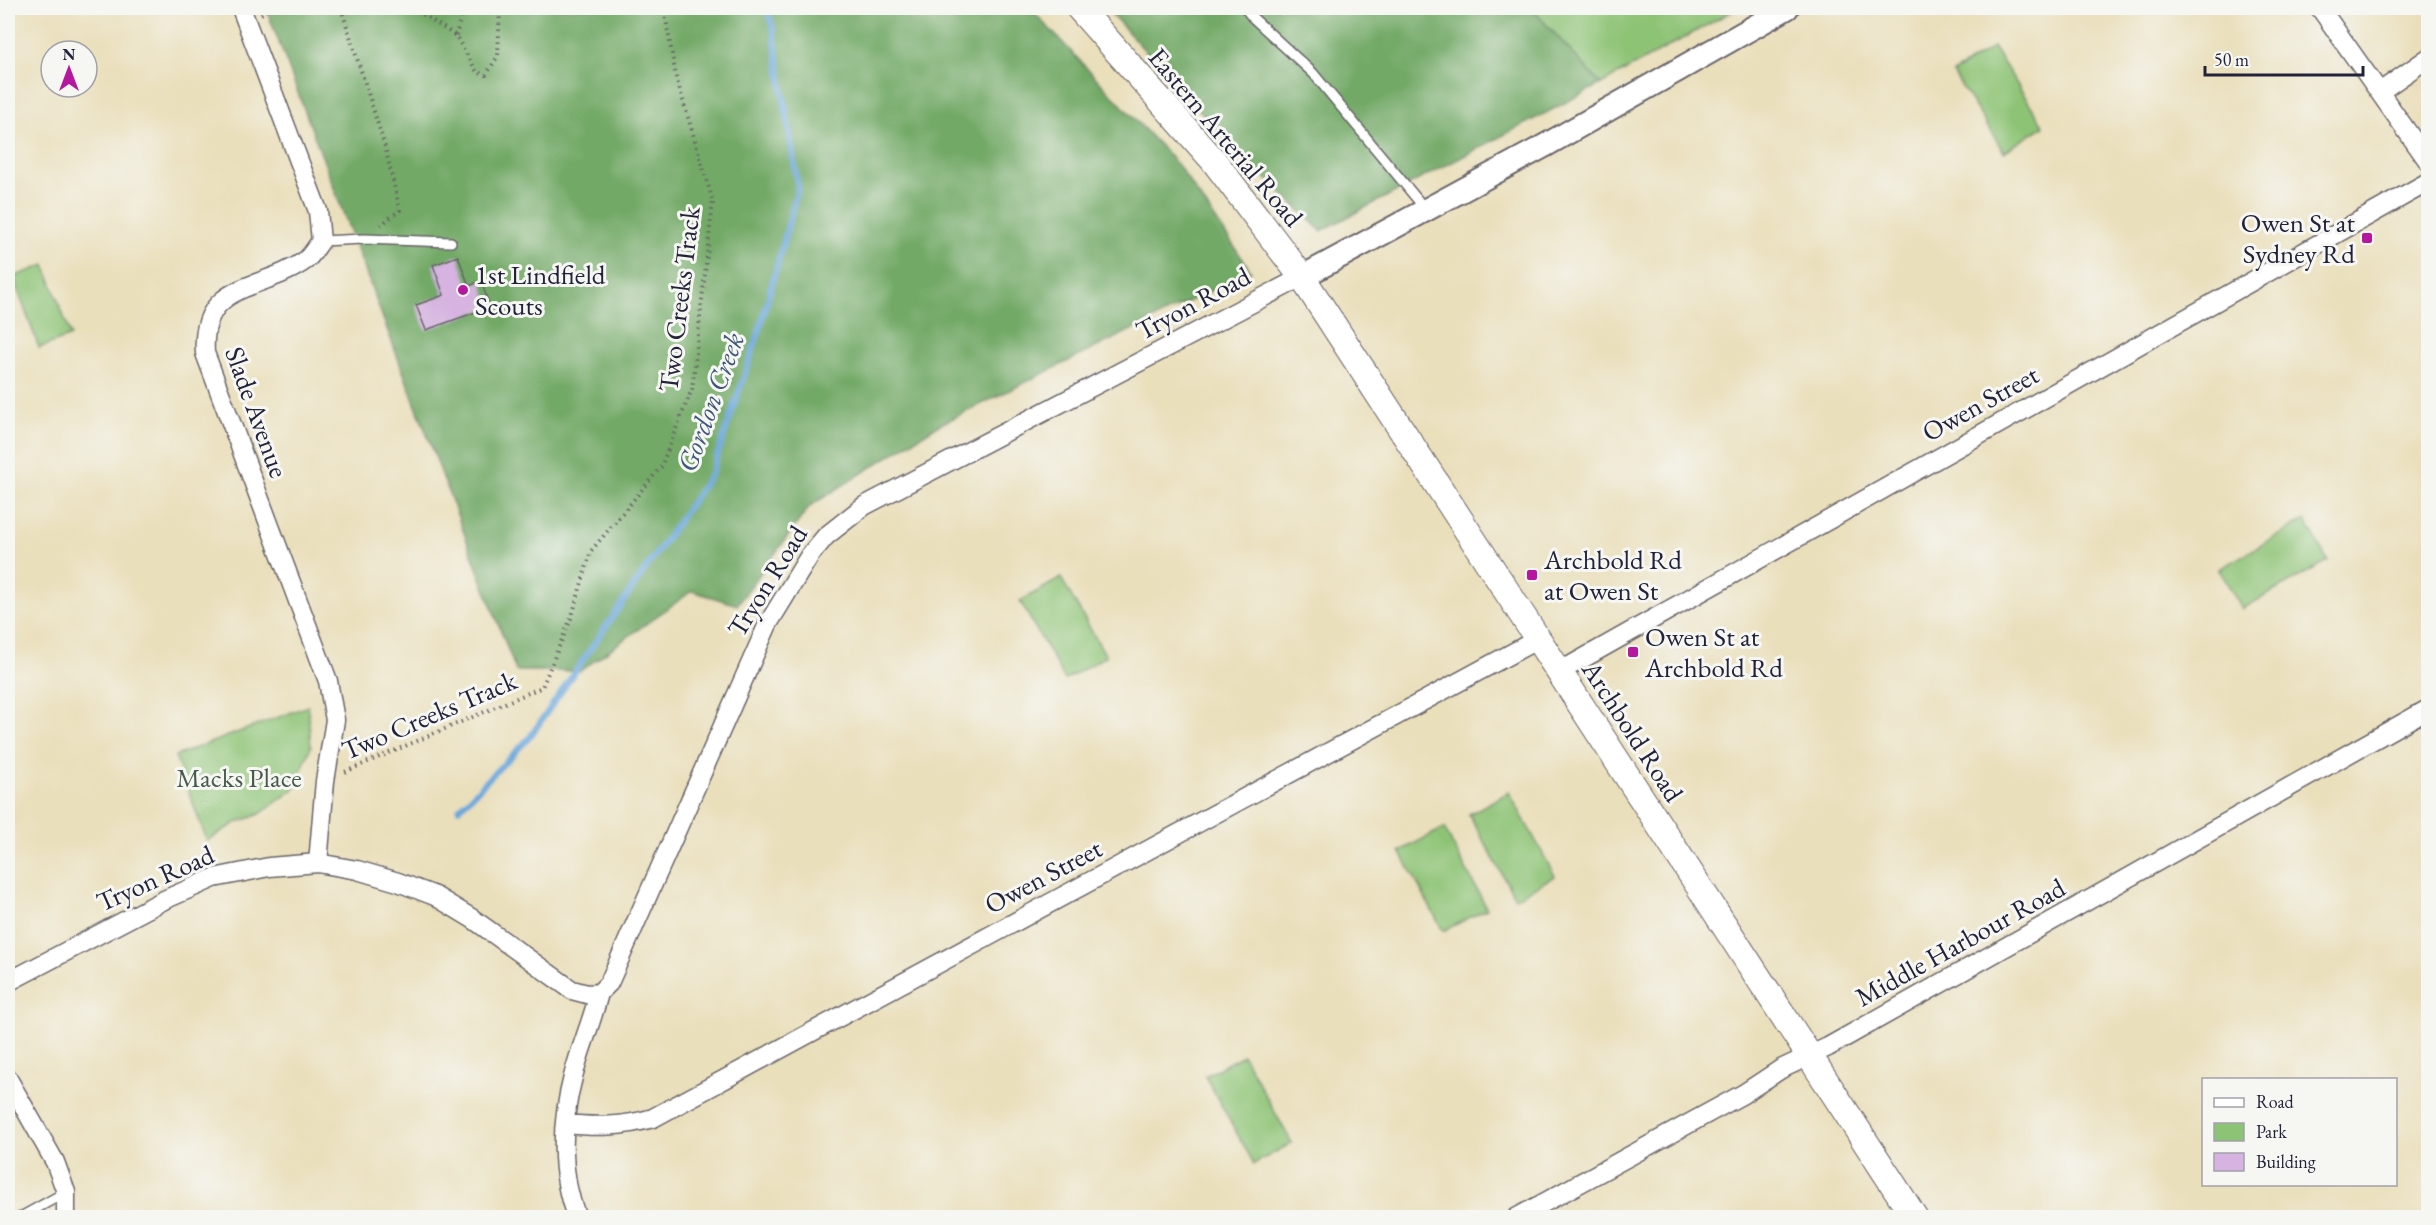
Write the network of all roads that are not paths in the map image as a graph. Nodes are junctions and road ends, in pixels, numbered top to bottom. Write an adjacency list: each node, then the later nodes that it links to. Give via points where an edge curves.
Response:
1 (241, 8): 11 (street, via 318,211)
2 (1079, 8): 13 (main road, Eastern Arterial Road, via 1214,161)
3 (1245, 8): 10 (lane, via 1313,73)
4 (1784, 8): 10 (street, Tryon Road)
5 (2320, 8): 7 (street)
6 (2428, 58): 7 (street)
7 (2381, 91): 8 (street)
8 (2427, 152)
9 (2428, 182): 15 (street, Owen Street)
10 (1426, 210): 13 (street, Tryon Road)
11 (321, 241): 12 (lane); 17 (street, Slade Avenue, via 299,264 236,291 219,303 203,332 210,369 328,681 334,720)
12 (451, 242)
13 (1302, 277): 14 (main road, Archbold Road); 19 (street, Tryon Road, via 864,506 826,536 768,624 609,983)
14 (1538, 639): 15 (main road, Archbold Road); 22 (street, Owen Street, via 653,1118 617,1126)
15 (1559, 672): 20 (main road, Archbold Road)
16 (2428, 710): 20 (street, Middle Harbour Road)
17 (318, 863): 18 (street, Tryon Road, via 269,867 214,878); 19 (street, Tryon Road, via 357,870 435,896 572,990)
18 (8, 982)
19 (599, 993): 22 (street, via 572,1078)
20 (1808, 1055): 27 (street, Middle Harbour Road); 28 (main road, Archbold Road)
21 (8, 1079): 23 (street, via 55,1162)
22 (566, 1124): 26 (street, via 567,1190)
23 (66, 1192): 24 (lane); 25 (street)
24 (19, 1218)
25 (66, 1218)
26 (577, 1218)
27 (1516, 1218)
28 (1915, 1218)

